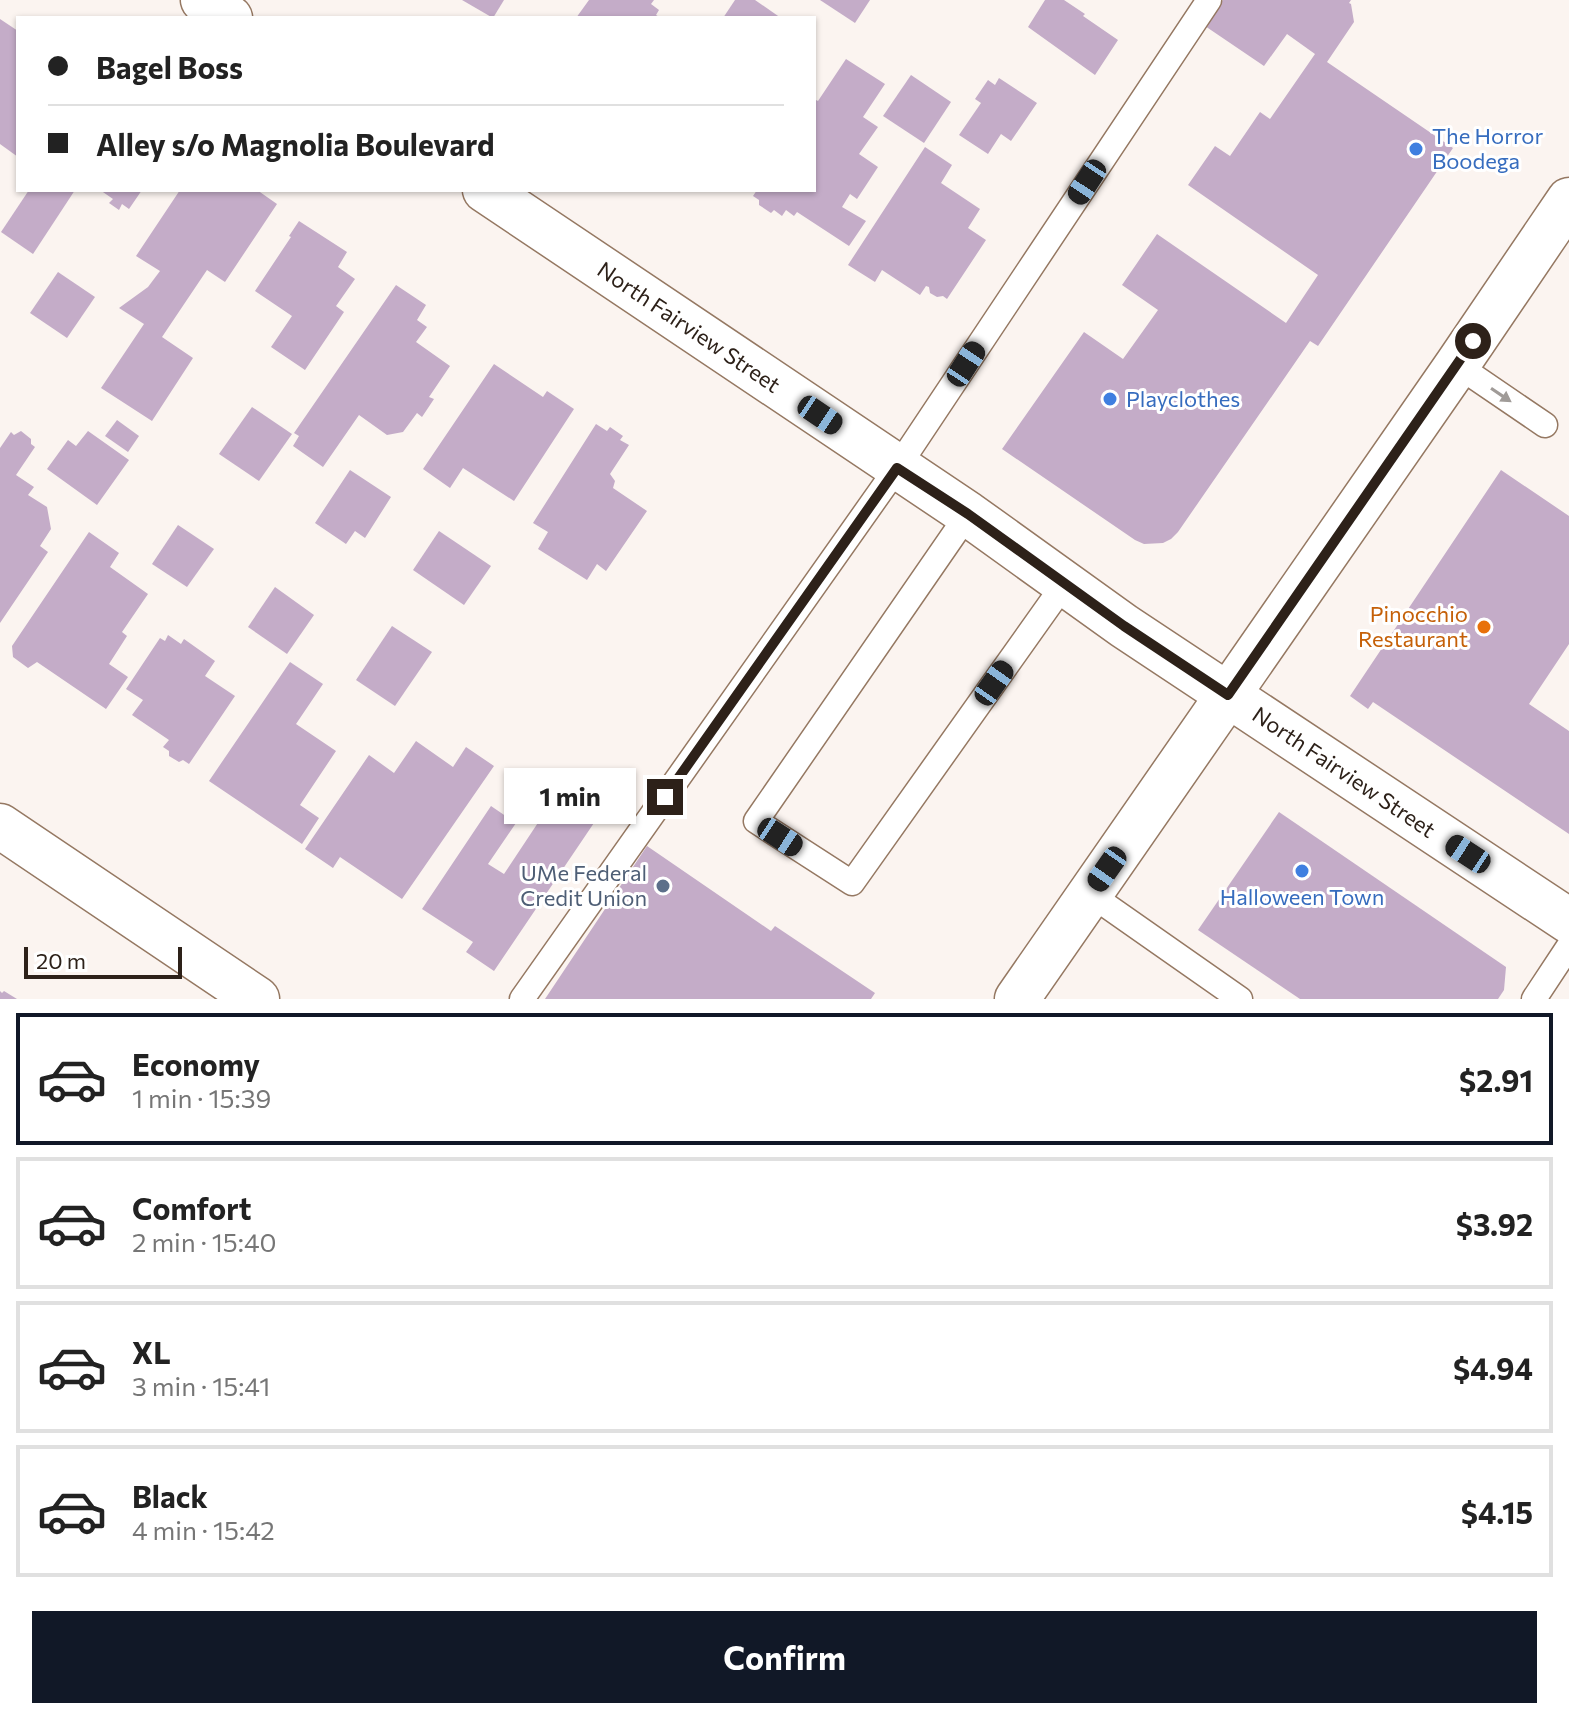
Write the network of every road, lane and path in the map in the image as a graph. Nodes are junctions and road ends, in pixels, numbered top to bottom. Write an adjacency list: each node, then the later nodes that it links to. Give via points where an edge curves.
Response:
1 (203, 0): 3 (street)
2 (1209, 0): 8 (lane)
3 (227, 16)
4 (488, 192): 8 (street, North Fairview Street)
5 (1569, 200): 6 (street)
6 (1457, 365): 7 (lane, one-way to 7); 11 (street)
7 (1545, 425)
8 (897, 468): 9 (street, North Fairview Street); 17 (lane)
9 (968, 514): 10 (street, North Fairview Street); 10 (lane, via 756,821 852,883)
10 (1065, 583): 11 (street, North Fairview Street)
11 (1228, 695): 13 (street); 14 (street, North Fairview Street)
12 (0, 826): 16 (street)
13 (1090, 894): 18 (street); 19 (lane)
14 (1569, 921)
15 (1569, 946): 20 (lane)
16 (257, 999)
17 (522, 999)
18 (1017, 999)
19 (1240, 999)
20 (1534, 999)

